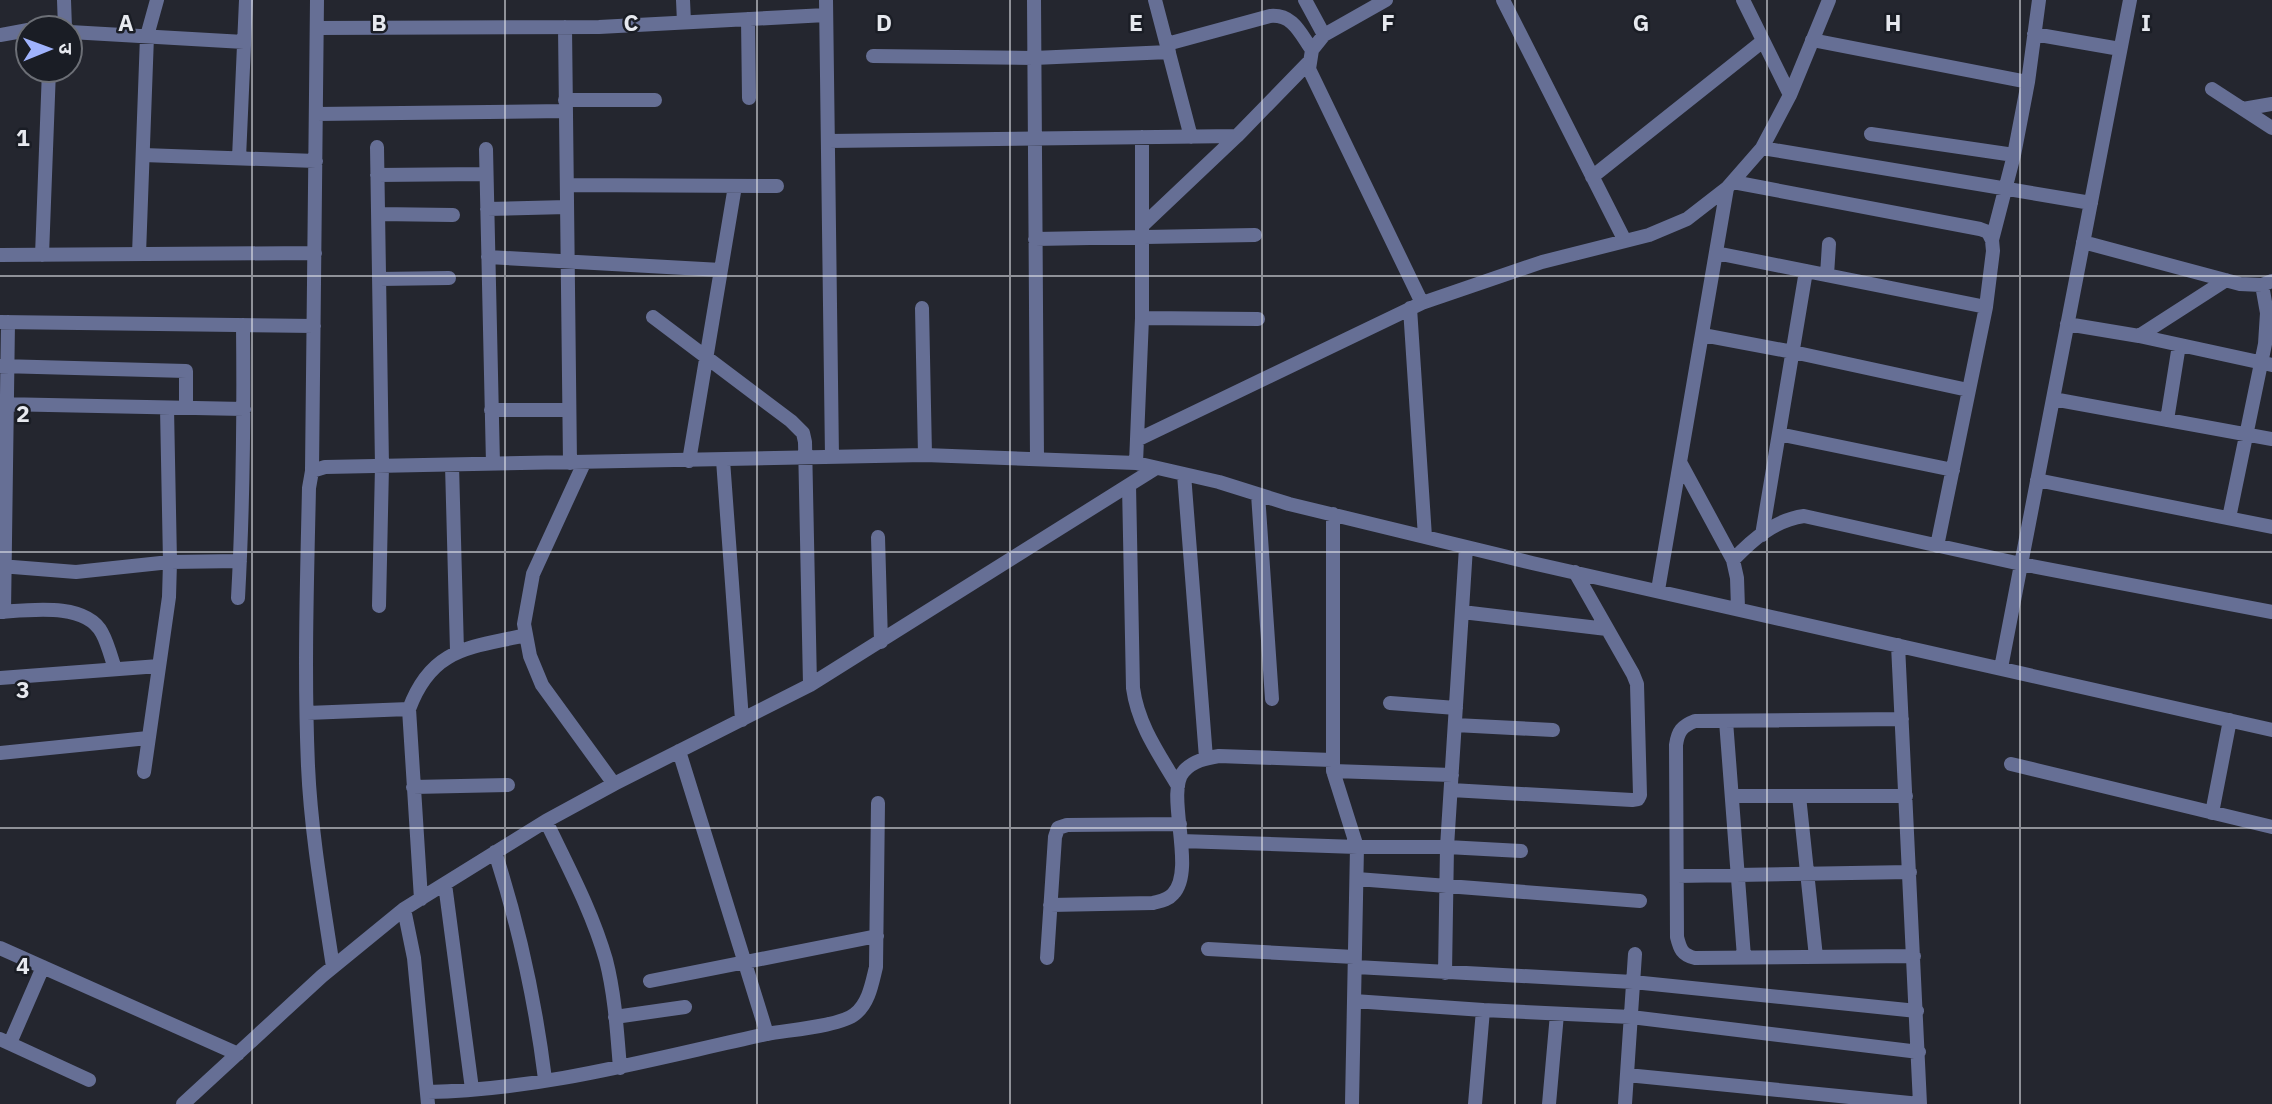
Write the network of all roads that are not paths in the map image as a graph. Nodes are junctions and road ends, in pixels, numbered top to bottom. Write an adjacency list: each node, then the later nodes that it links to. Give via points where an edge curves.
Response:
1 (156, 0): 22 (street)
2 (246, 0): 25 (street)
3 (317, 0): 18 (street)
4 (683, 0): 16 (street)
5 (1034, 0): 30 (street)
6 (1155, 0): 26 (street)
7 (1306, 0): 21 (street)
8 (1386, 0): 21 (street)
9 (1503, 0): 57 (street)
10 (1743, 0): 24 (street)
11 (2039, 0): 20 (street)
12 (2130, 0): 27 (street)
13 (1824, 4): 23 (street)
14 (826, 7): 15 (street); 47 (street)
15 (748, 19): 16 (street); 35 (street)
16 (684, 22): 17 (street)
17 (565, 27): 18 (street); 38 (street)
18 (317, 28): 40 (street)
19 (84, 33): 22 (street)
20 (2034, 34): 27 (street); 31 (street)
21 (1324, 35): 29 (street)
22 (147, 36): 25 (street); 51 (street)
23 (1812, 40): 31 (street); 34 (street)
24 (1763, 41): 34 (street); 57 (street)
25 (244, 42): 53 (street)
26 (1168, 48): 29 (street, via 1281,15 1290,20); 30 (street); 45 (street)
27 (2120, 49): 63 (street)
28 (873, 55): 30 (street)
29 (1311, 55): 43 (street); 89 (street, via 1309,69)
30 (1034, 58): 46 (street)
31 (2028, 82): 52 (street)
32 (48, 84): 79 (street)
33 (2212, 89): 39 (street)
34 (1790, 96): 49 (street)
35 (749, 98)
36 (655, 100): 38 (street)
37 (2272, 104): 39 (street)
38 (566, 106): 40 (street); 59 (street)
39 (2243, 109): 41 (street)
40 (316, 114): 54 (street)
41 (2272, 128)
42 (1871, 134): 52 (street)
43 (1237, 136): 45 (street); 68 (street)
44 (1142, 137): 45 (street); 46 (street); 68 (street)
45 (1191, 137)
46 (1035, 139): 47 (street); 70 (street)
47 (828, 141): 120 (street)
48 (377, 146): 56 (street)
49 (1762, 148): 58 (street); 62 (street)
50 (486, 149): 55 (street)
51 (143, 155): 53 (street); 77 (street)
52 (2014, 155): 62 (street)
53 (239, 158): 54 (street)
54 (316, 161): 75 (street)
55 (486, 174): 56 (street); 65 (street)
56 (377, 175): 66 (street)
57 (1592, 177): 72 (street)
58 (1730, 185): 71 (street, via 1980,229); 72 (street, via 1686,219); 76 (street)
59 (567, 186): 60 (street); 64 (street)
60 (735, 186): 61 (street); 82 (street)
61 (777, 186)
62 (2005, 190): 63 (street); 71 (street)
63 (2091, 203): 73 (street)
64 (567, 207): 65 (street); 81 (street)
65 (487, 209): 80 (street)
66 (378, 214): 67 (street); 86 (street)
67 (453, 215)
68 (1142, 231): 69 (street); 70 (street); 93 (street)
69 (1255, 235)
70 (1035, 239): 122 (street)
71 (1992, 240): 91 (street)
72 (1625, 241): 89 (street, via 1542,262)
73 (2083, 242): 87 (street); 96 (street)
74 (1829, 244): 84 (street)
75 (314, 253): 77 (street); 98 (street)
76 (1716, 253): 83 (street); 99 (street)
77 (139, 254): 79 (street)
78 (0, 255): 79 (street)
79 (41, 255)
80 (488, 257): 81 (street); 112 (street)
81 (568, 261): 82 (street); 113 (street)
82 (721, 270): 103 (street)
83 (1807, 271): 84 (street); 102 (street)
84 (1827, 275): 91 (street)
85 (449, 278): 86 (street)
86 (379, 279): 130 (street)
87 (2226, 280): 88 (street, via 2251,286); 100 (street)
88 (2268, 282): 104 (street)
89 (1416, 305): 117 (street); 143 (street)
90 (922, 307): 119 (street)
91 (1986, 307): 106 (street)
92 (653, 317): 103 (street)
93 (1142, 318): 94 (street); 117 (street)
94 (1258, 319)
95 (4, 322): 97 (street); 105 (street)
96 (2067, 324): 100 (street); 107 (street)
97 (243, 325): 98 (street); 111 (street)
98 (314, 326): 133 (street)
99 (1703, 335): 102 (street); 125 (street)
100 (2139, 336): 101 (street)
101 (2179, 345): 104 (street); 114 (street)
102 (1793, 352): 106 (street); 115 (street)
103 (706, 357): 121 (street, via 803,433); 124 (street)
104 (2267, 364): 116 (street)
105 (4, 366): 108 (street); 110 (street, via 186,371)
106 (1968, 390): 132 (street)
107 (2053, 399): 114 (street); 135 (street)
108 (4, 404): 109 (street); 150 (street)
109 (167, 408): 110 (street); 148 (street)
110 (186, 408): 111 (street)
111 (244, 409): 147 (street)
112 (491, 410): 113 (street); 128 (street)
113 (569, 410): 126 (street)
114 (2167, 420): 116 (street)
115 (1779, 433): 132 (street); 141 (street)
116 (2247, 435): 118 (street); 139 (street)
117 (1139, 439): 127 (street)
118 (2272, 439)
119 (925, 455): 120 (street); 122 (street)
120 (832, 457): 121 (street)
121 (805, 458): 123 (street); 168 (street)
122 (1037, 458): 127 (street)
123 (723, 460): 124 (street); 175 (street)
124 (689, 461): 126 (street)
125 (1681, 462): 146 (street); 152 (street)
126 (577, 463): 128 (street); 160 (street, via 533,574)
127 (1136, 463): 131 (street)
128 (492, 464): 129 (street)
129 (452, 465): 130 (street); 163 (street)
130 (382, 466): 133 (street); 154 (street)
131 (1156, 468): 134 (street); 136 (street)
132 (1953, 470): 144 (street)
133 (312, 471): 173 (street)
134 (1184, 474): 137 (street); 184 (street)
135 (2037, 480): 139 (street); 149 (street)
136 (1129, 485): 161 (street); 191 (street, via 1136,708)
137 (1258, 494): 138 (street); 169 (street)
138 (1333, 514): 143 (street); 186 (street)
139 (2229, 518): 140 (street)
140 (2272, 527)
141 (1762, 535): 144 (street, via 1783,521 1804,516); 146 (street)
142 (878, 537): 161 (street)
143 (1425, 537): 145 (street)
144 (1937, 545): 149 (street)
145 (1466, 547): 151 (street); 157 (street)
146 (1733, 560): 155 (street)
147 (240, 561): 148 (street); 153 (street)
148 (170, 562): 150 (street, via 76,572); 164 (street)
149 (2021, 564): 158 (street); 165 (street)
150 (2, 566): 156 (street)
151 (1575, 572): 152 (street); 159 (street)
152 (1658, 590): 155 (street)
153 (238, 598)
154 (379, 606)
155 (1738, 608): 162 (street)
156 (2, 612): 166 (street, via 71,612 89,617 102,631)
157 (1462, 612): 159 (street); 171 (street)
158 (2272, 612)
159 (1607, 629): 188 (street, via 1637,684 1638,799)
160 (526, 635): 163 (street); 189 (street, via 542,685)
161 (881, 642): 168 (street)
162 (1898, 645): 165 (street); 174 (street)
163 (457, 651): 172 (street, via 439,662 415,693)
164 (159, 666): 166 (street); 181 (street)
165 (2001, 668): 176 (street)
166 (115, 669): 167 (street)
167 (0, 678)
168 (810, 685): 175 (street)
169 (1272, 699)
170 (1390, 703): 171 (street)
171 (1456, 708): 178 (street)
172 (409, 709): 173 (street); 192 (street)
173 (307, 713): 228 (street, via 316,847)
174 (1902, 719): 177 (street); 195 (street)
175 (742, 720): 182 (street)
176 (2230, 720): 180 (street); 197 (street)
177 (1727, 721): 193 (street); 209 (street, via 1695,721 1684,725 1678,734)
178 (1455, 725): 179 (street); 188 (street)
179 (1553, 730)
180 (2272, 730)
181 (148, 738): 183 (street); 187 (street)
182 (679, 751): 189 (street); 225 (street)
183 (0, 753)
184 (1206, 758): 186 (street); 191 (street, via 1183,771)
185 (2011, 764): 197 (street)
186 (1333, 765): 188 (street); 202 (street)
187 (144, 772)
188 (1451, 783): 203 (street)
189 (614, 784): 198 (street)
190 (508, 785): 192 (street)
191 (1178, 786): 199 (street)
192 (414, 787): 213 (street)
193 (1732, 796): 194 (street); 207 (street)
194 (1799, 796): 195 (street); 208 (street)
195 (1906, 796): 206 (street)
196 (878, 803): 217 (street)
197 (2212, 813): 200 (street)
198 (546, 821): 205 (street); 237 (street, via 595,926 607,963)
199 (1180, 824): 201 (street); 215 (street, via 1058,828)
200 (2272, 827)
201 (1181, 841): 202 (street); 215 (street, via 1181,873 1175,893 1167,900)
202 (1357, 847): 203 (street); 210 (street)
203 (1447, 847): 204 (street); 212 (street)
204 (1521, 851)
205 (495, 852): 211 (street); 245 (street, via 527,964)
206 (1910, 872): 208 (street); 221 (street)
207 (1738, 874): 208 (street); 209 (street); 222 (street)
208 (1807, 874): 223 (street)
209 (1677, 876): 222 (street, via 1680,949 1695,958)
210 (1357, 879): 212 (street); 226 (street)
211 (445, 884): 213 (street); 247 (street)
212 (1447, 885): 214 (street); 229 (street)
213 (421, 899): 216 (street)
214 (1640, 901)
215 (1050, 905): 224 (street)
216 (404, 909): 228 (street); 248 (street, via 414,958)
217 (877, 936): 225 (street); 239 (street, via 871,989 854,1015)
218 (0, 948): 227 (street)
219 (1208, 949): 226 (street)
220 (1635, 954): 231 (street)
221 (1914, 956): 223 (street); 235 (street)
222 (1744, 957): 223 (street)
223 (1816, 957)
224 (1047, 958)
225 (744, 962): 230 (street); 239 (street)
226 (1355, 962): 229 (street); 232 (street)
227 (43, 967): 240 (street); 242 (street)
228 (333, 967): 242 (street)
229 (1445, 973): 231 (street)
230 (650, 981)
231 (1633, 982): 235 (street); 238 (street)
232 (1354, 1001): 234 (street); 250 (street)
233 (685, 1007): 237 (street)
234 (1483, 1010): 236 (street); 251 (street)
235 (1917, 1011): 241 (street)
236 (1557, 1014): 238 (street); 252 (street)
237 (615, 1017): 243 (street)
238 (1631, 1017): 241 (street); 244 (street)
239 (768, 1034): 243 (street)
240 (5, 1041): 246 (street)
241 (1919, 1052): 254 (street)
242 (238, 1054): 249 (street)
243 (620, 1068): 245 (street)
244 (1627, 1075): 253 (street); 254 (street)
245 (545, 1079): 247 (street)
246 (89, 1080)
247 (472, 1090): 248 (street)
248 (428, 1098)
249 (183, 1104)
250 (1352, 1104)
251 (1475, 1104)
252 (1549, 1104)
253 (1625, 1104)
254 (1920, 1104)

